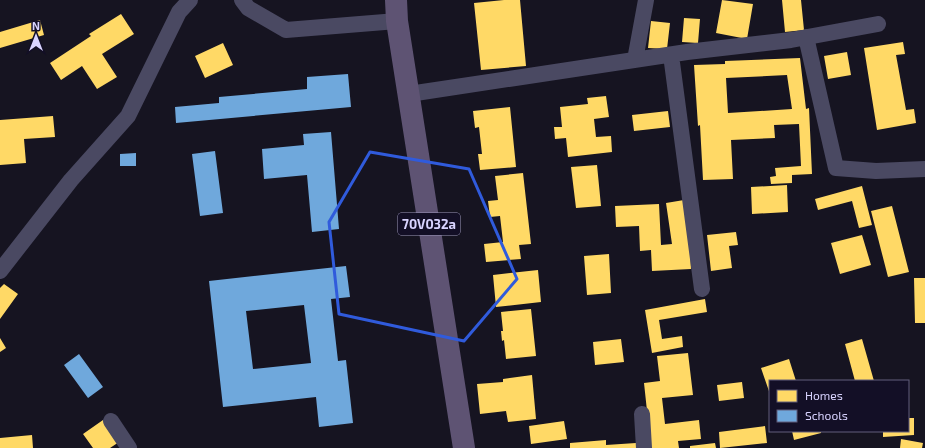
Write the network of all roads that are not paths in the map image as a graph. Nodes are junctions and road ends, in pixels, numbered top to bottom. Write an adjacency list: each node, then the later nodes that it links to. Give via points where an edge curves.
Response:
1 (190, 0): 11 (street, via 179,12 128,116 71,180)
2 (242, 0): 4 (street, via 248,8 286,30)
3 (646, 0): 8 (street)
4 (396, 10): 9 (main road, 70V032a)
5 (878, 24): 6 (street)
6 (806, 37): 7 (street); 10 (street, via 836,168 876,171)
7 (672, 55): 8 (street); 12 (street)
8 (635, 60): 9 (street)
9 (409, 94): 16 (main road, 70V032a)
10 (925, 169)
11 (0, 271)
12 (702, 289)
13 (642, 414): 17 (street)
14 (111, 421): 15 (street)
15 (129, 448)
16 (464, 448)
17 (644, 448)

